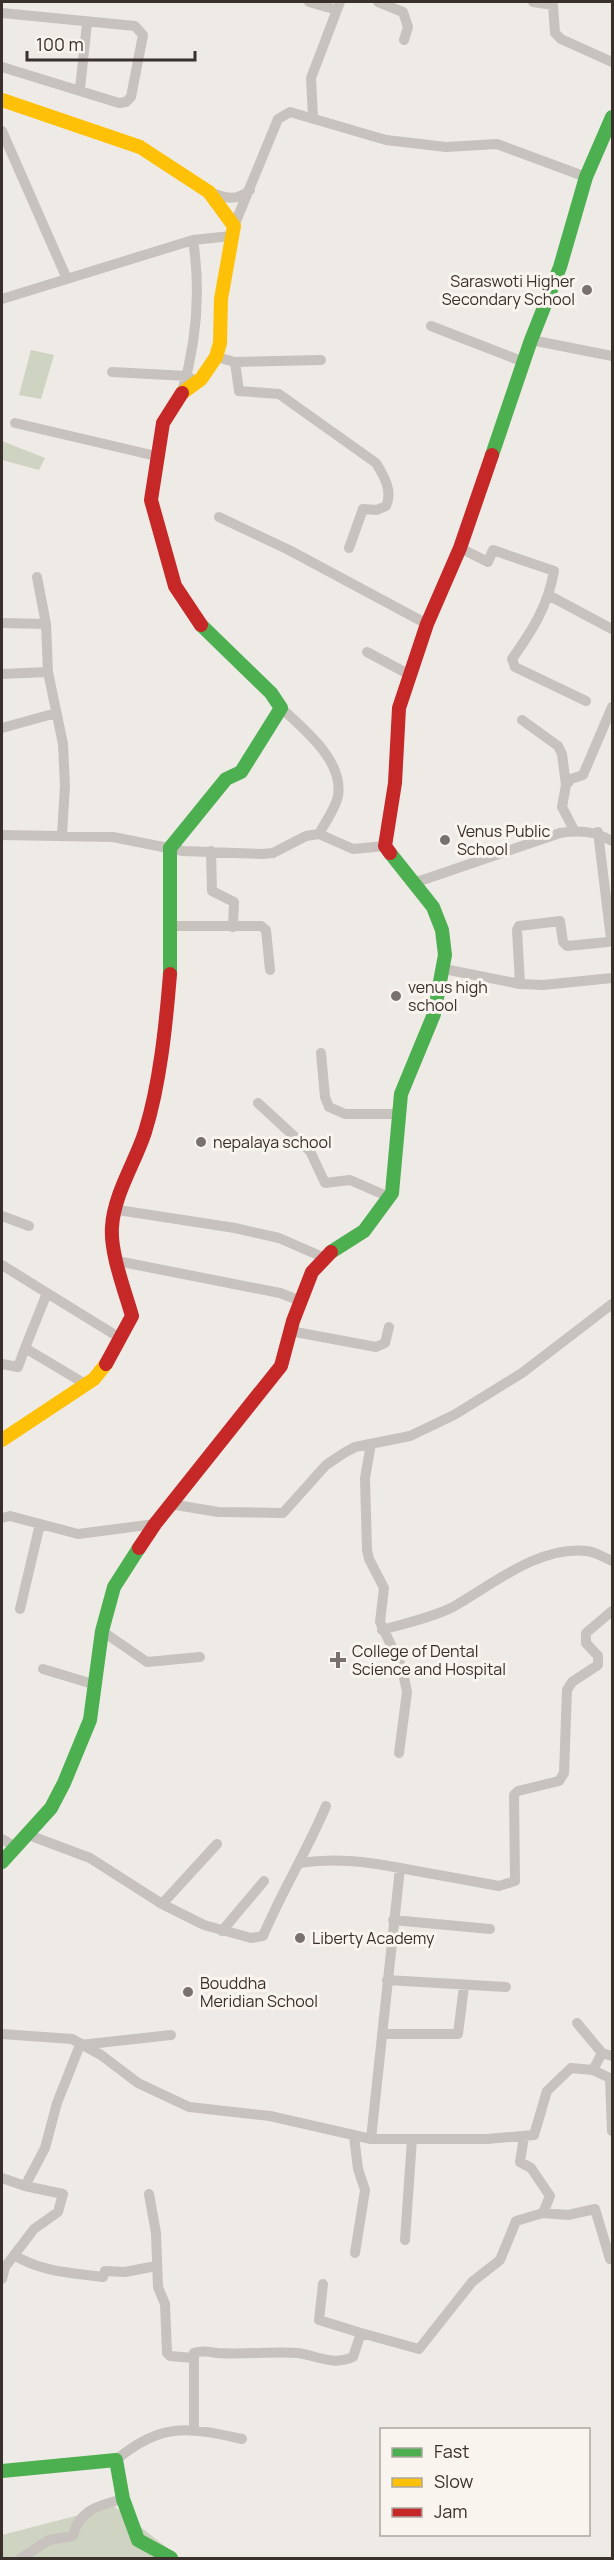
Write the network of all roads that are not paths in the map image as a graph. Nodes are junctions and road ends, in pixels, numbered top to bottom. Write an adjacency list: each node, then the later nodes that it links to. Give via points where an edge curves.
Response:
1 (309, 2): 4 (street)
2 (378, 2): 7 (street, via 402,12 408,27)
3 (533, 2): 8 (street, via 553,5 555,33 561,39)
4 (338, 6): 12 (street, via 311,78)
5 (2, 13): 6 (street)
6 (87, 23): 10 (street); 10 (street, via 135,26 143,35 131,97 126,102)
7 (404, 40)
8 (612, 62)
9 (2, 67): 10 (street)
10 (80, 89)
11 (2, 103): 17 (main road, via 140,147)
12 (313, 117): 15 (street, via 386,140 446,147 497,144); 16 (street, via 290,112 278,119)
13 (612, 117): 15 (main road)
14 (2, 131): 20 (street)
15 (586, 177): 23 (main road, via 560,267)
16 (252, 187): 17 (street, via 234,198); 18 (street)
17 (209, 192): 18 (main road)
18 (232, 231): 19 (street); 25 (main road)
19 (193, 240): 20 (street); 30 (street, via 198,318)
20 (67, 279): 21 (street)
21 (2, 299)
22 (431, 326): 28 (street)
23 (531, 340): 24 (street); 28 (main road)
24 (612, 356)
25 (216, 357): 27 (street); 30 (main road)
26 (321, 360): 27 (street)
27 (235, 362): 34 (street, via 239,391 279,394 376,463 385,478 389,499 386,506 377,510 363,508)
28 (524, 362): 35 (main road)
29 (112, 372): 30 (street)
30 (192, 379): 32 (main road, via 163,423)
31 (15, 423): 32 (street)
32 (156, 456): 48 (main road, via 150,490 153,512 175,586 202,628 271,693)
33 (219, 517): 40 (street)
34 (349, 548)
35 (460, 548): 37 (street, via 488,562 493,550 554,571); 40 (main road)
36 (37, 577): 39 (street)
37 (550, 596): 41 (street); 46 (street, via 512,663)
38 (2, 623): 39 (street)
39 (46, 624): 43 (street)
40 (427, 624): 45 (main road)
41 (612, 629)
42 (366, 652): 45 (street)
43 (48, 672): 44 (street); 49 (street)
44 (2, 674)
45 (410, 675): 59 (main road, via 397,719 395,783)
46 (586, 701)
47 (612, 707): 52 (street, via 583,775)
48 (281, 708): 56 (street, via 314,740 337,775 337,798); 60 (main road, via 241,772 226,779)
49 (56, 713): 51 (street); 55 (street, via 64,765)
50 (522, 720): 52 (street, via 558,746)
51 (2, 728)
52 (566, 785): 53 (street, via 562,807)
53 (574, 831): 54 (street); 62 (street, via 541,838)
54 (598, 832): 58 (street); 68 (street, via 611,939 573,947 564,942 560,921 519,926)
55 (62, 834): 57 (street); 60 (street, via 113,837)
56 (319, 834): 59 (street, via 353,849); 61 (street, via 306,836 273,853)
57 (2, 835)
58 (612, 842)
59 (385, 846): 62 (main road)
60 (170, 848): 61 (street); 63 (main road)
61 (211, 851): 64 (street, via 212,891 234,902)
62 (414, 883): 65 (main road, via 433,908 442,930)
63 (171, 926): 64 (street); 73 (main road, via 166,1026 145,1131)
64 (233, 927): 66 (street, via 261,926 266,930)
65 (444, 969): 68 (street); 71 (main road, via 434,1014 401,1094)
66 (270, 970)
67 (612, 978): 68 (street)
68 (520, 984)
69 (321, 1053): 71 (street, via 329,1107 345,1114)
70 (258, 1103): 72 (street, via 310,1151 325,1183 350,1180)
71 (398, 1114): 72 (main road)
72 (389, 1197): 76 (main road, via 364,1231)
73 (118, 1210): 76 (street, via 236,1228 279,1238); 77 (main road, via 112,1226)
74 (2, 1216): 75 (street)
75 (29, 1226)
76 (325, 1258): 80 (main road, via 307,1281)
77 (117, 1261): 80 (street, via 280,1293); 84 (main road, via 132,1316)
78 (2, 1265): 79 (street)
79 (47, 1293): 84 (street); 85 (street)
80 (301, 1301): 83 (main road)
81 (612, 1304): 89 (street, via 522,1373 454,1415 410,1436)
82 (389, 1327): 83 (street, via 385,1343 376,1347)
83 (290, 1331): 90 (main road, via 272,1379)
84 (120, 1338): 87 (main road, via 110,1360)
85 (25, 1348): 86 (street, via 18,1367); 87 (street)
86 (2, 1364)
87 (87, 1385): 88 (main road)
88 (2, 1440)
89 (371, 1444): 90 (street, via 355,1447 326,1465 283,1513 218,1512); 98 (street, via 365,1478 367,1550 384,1588 379,1617)
90 (170, 1504): 93 (main road)
91 (2, 1518): 92 (street, via 10,1516)
92 (40, 1524): 93 (street, via 78,1534); 95 (street)
93 (155, 1524): 97 (main road, via 111,1593)
94 (612, 1562): 98 (street, via 590,1551 577,1550 539,1559 508,1571 452,1607)
95 (20, 1609)
96 (612, 1611): 110 (street, via 586,1633 586,1643 598,1656 598,1665 572,1682 567,1690 564,1773 559,1781 514,1795 515,1881 500,1886)
97 (102, 1630): 99 (street, via 147,1662); 101 (main road)
98 (382, 1630): 102 (street, via 402,1668 406,1692)
99 (200, 1657)
100 (43, 1669): 101 (street)
101 (96, 1685): 104 (main road, via 90,1720 64,1783 51,1808)
102 (399, 1753)
103 (326, 1806): 109 (street)
104 (26, 1834): 107 (main road); 112 (street, via 90,1858)
105 (2, 1839): 107 (street)
106 (217, 1844): 112 (street)
107 (14, 1846): 108 (main road)
108 (2, 1862)
109 (299, 1863): 110 (street, via 361,1860); 115 (street, via 263,1936 251,1938)
110 (400, 1868): 113 (street)
111 (264, 1881): 115 (street)
112 (162, 1904): 115 (street)
113 (393, 1920): 114 (street); 116 (street)
114 (490, 1929)
115 (222, 1931)
116 (387, 1980): 117 (street); 121 (street)
117 (464, 1986): 118 (street); 121 (street, via 458,2034)
118 (506, 1987)
119 (577, 2023): 124 (street)
120 (2, 2034): 123 (street, via 72,2039)
121 (382, 2034): 130 (street)
122 (171, 2035): 123 (street)
123 (80, 2045): 128 (street, via 101,2055 138,2083 189,2107 290,2119); 133 (street, via 57,2103 45,2148)
124 (607, 2055): 125 (street)
125 (593, 2070): 126 (street); 129 (street, via 572,2068 555,2081 547,2091 534,2135)
126 (611, 2079): 127 (street)
127 (612, 2131)
128 (354, 2136): 130 (street); 137 (street, via 365,2190)
129 (524, 2137): 131 (street); 135 (street, via 520,2162 531,2168 550,2196)
130 (371, 2139): 131 (street)
131 (412, 2139): 136 (street)
132 (2, 2178): 133 (street)
133 (25, 2186): 138 (street, via 63,2194 58,2212 34,2229)
134 (149, 2194): 140 (street, via 156,2233)
135 (543, 2213): 139 (street, via 568,2215 595,2209); 143 (street, via 516,2221 500,2260 472,2283 419,2349)
136 (405, 2240)
137 (355, 2253)
138 (15, 2255): 140 (street, via 27,2263 58,2271 103,2277 105,2271); 141 (street)
139 (610, 2259)
140 (156, 2266): 144 (street, via 165,2304 166,2353)
141 (2, 2274)
142 (323, 2284): 143 (street, via 319,2320)
143 (361, 2333): 144 (street, via 353,2357 342,2361 299,2353 201,2350 194,2353)
144 (194, 2358): 145 (street)
145 (194, 2430): 146 (street); 147 (street, via 160,2432 134,2444)
146 (242, 2439)
147 (116, 2460): 148 (main road); 149 (main road)
148 (2, 2471)
149 (123, 2499): 150 (street, via 98,2505 83,2515 73,2536 49,2540); 151 (main road, via 138,2540)
150 (21, 2559)
151 (171, 2559)

